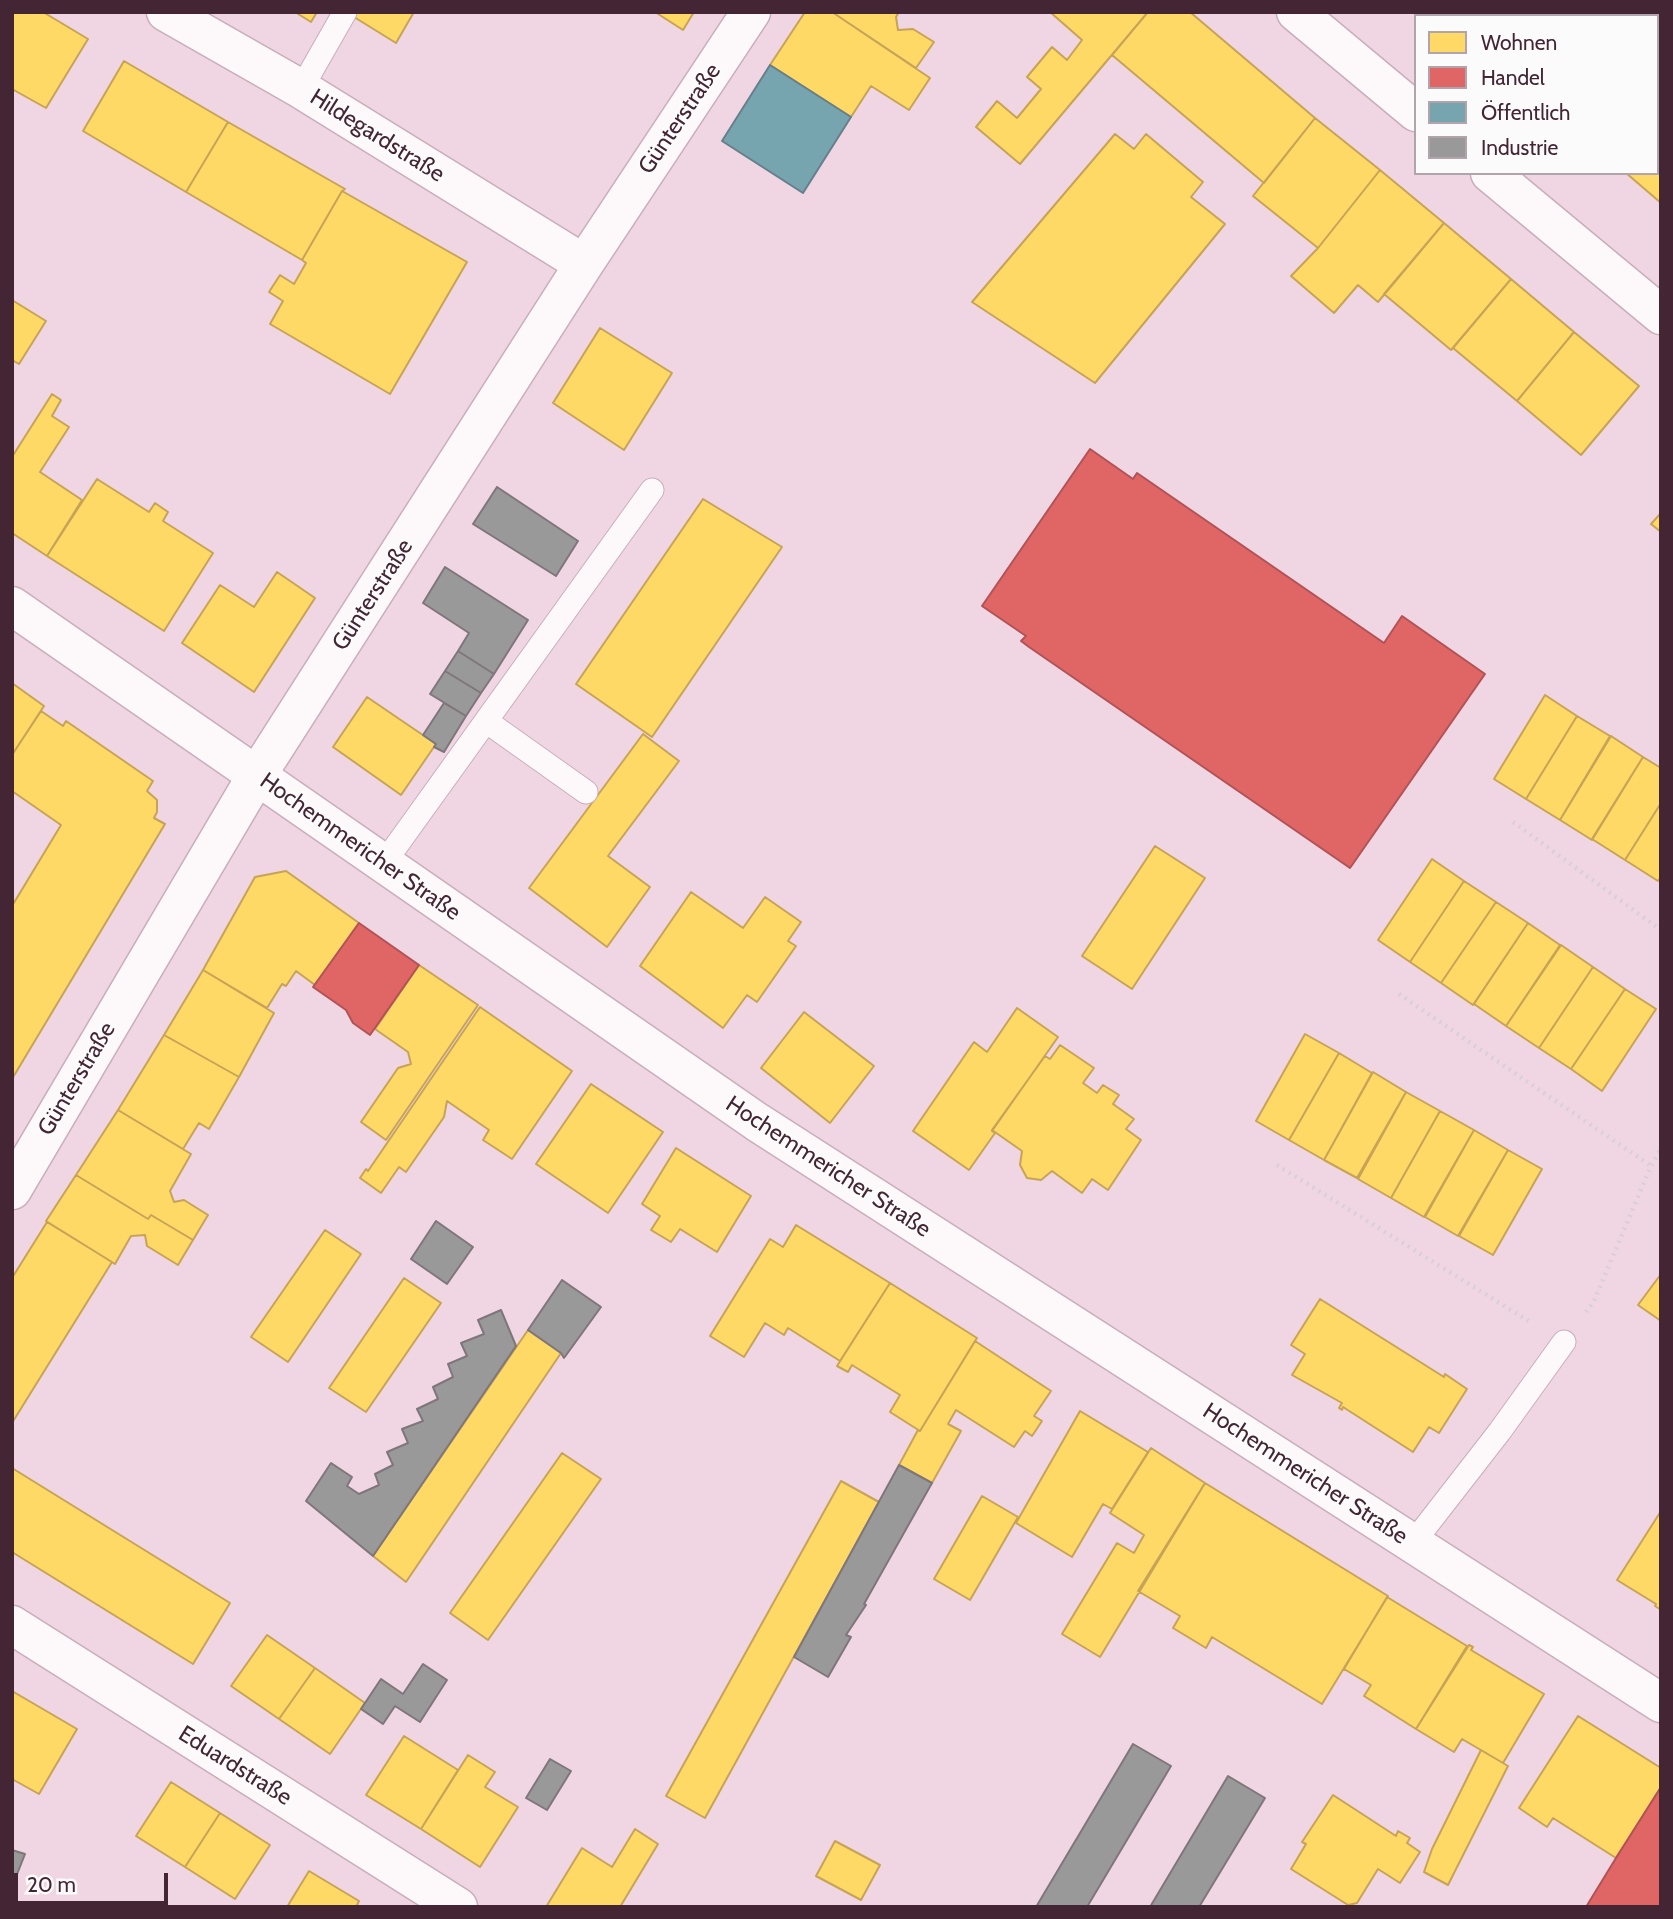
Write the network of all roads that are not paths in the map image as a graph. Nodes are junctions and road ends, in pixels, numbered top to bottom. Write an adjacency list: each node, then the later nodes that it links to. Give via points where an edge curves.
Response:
1 (166, 12): 5 (street, Hildegardstraße)
2 (345, 12): 5 (lane)
3 (751, 12): 8 (street, Günterstraße)
4 (1296, 12): 6 (street)
5 (301, 89): 8 (street, Hildegardstraße)
6 (1414, 109)
7 (1492, 175): 9 (street)
8 (584, 264): 13 (street, Günterstraße)
9 (1661, 315)
10 (652, 490): 12 (lane)
11 (12, 606): 13 (street, Hochemmericher Straße)
12 (486, 720): 14 (lane); 15 (lane)
13 (257, 775): 15 (street, Hochemmericher Straße); 16 (street, Günterstraße)
14 (586, 792)
15 (384, 863): 18 (street, Hochemmericher Straße, via 757,1122)
16 (12, 1190)
17 (1564, 1342): 18 (lane)
18 (1413, 1544): 20 (street, Hochemmericher Straße)
19 (12, 1625): 21 (street, Eduardstraße)
20 (1661, 1703)
21 (458, 1907)

